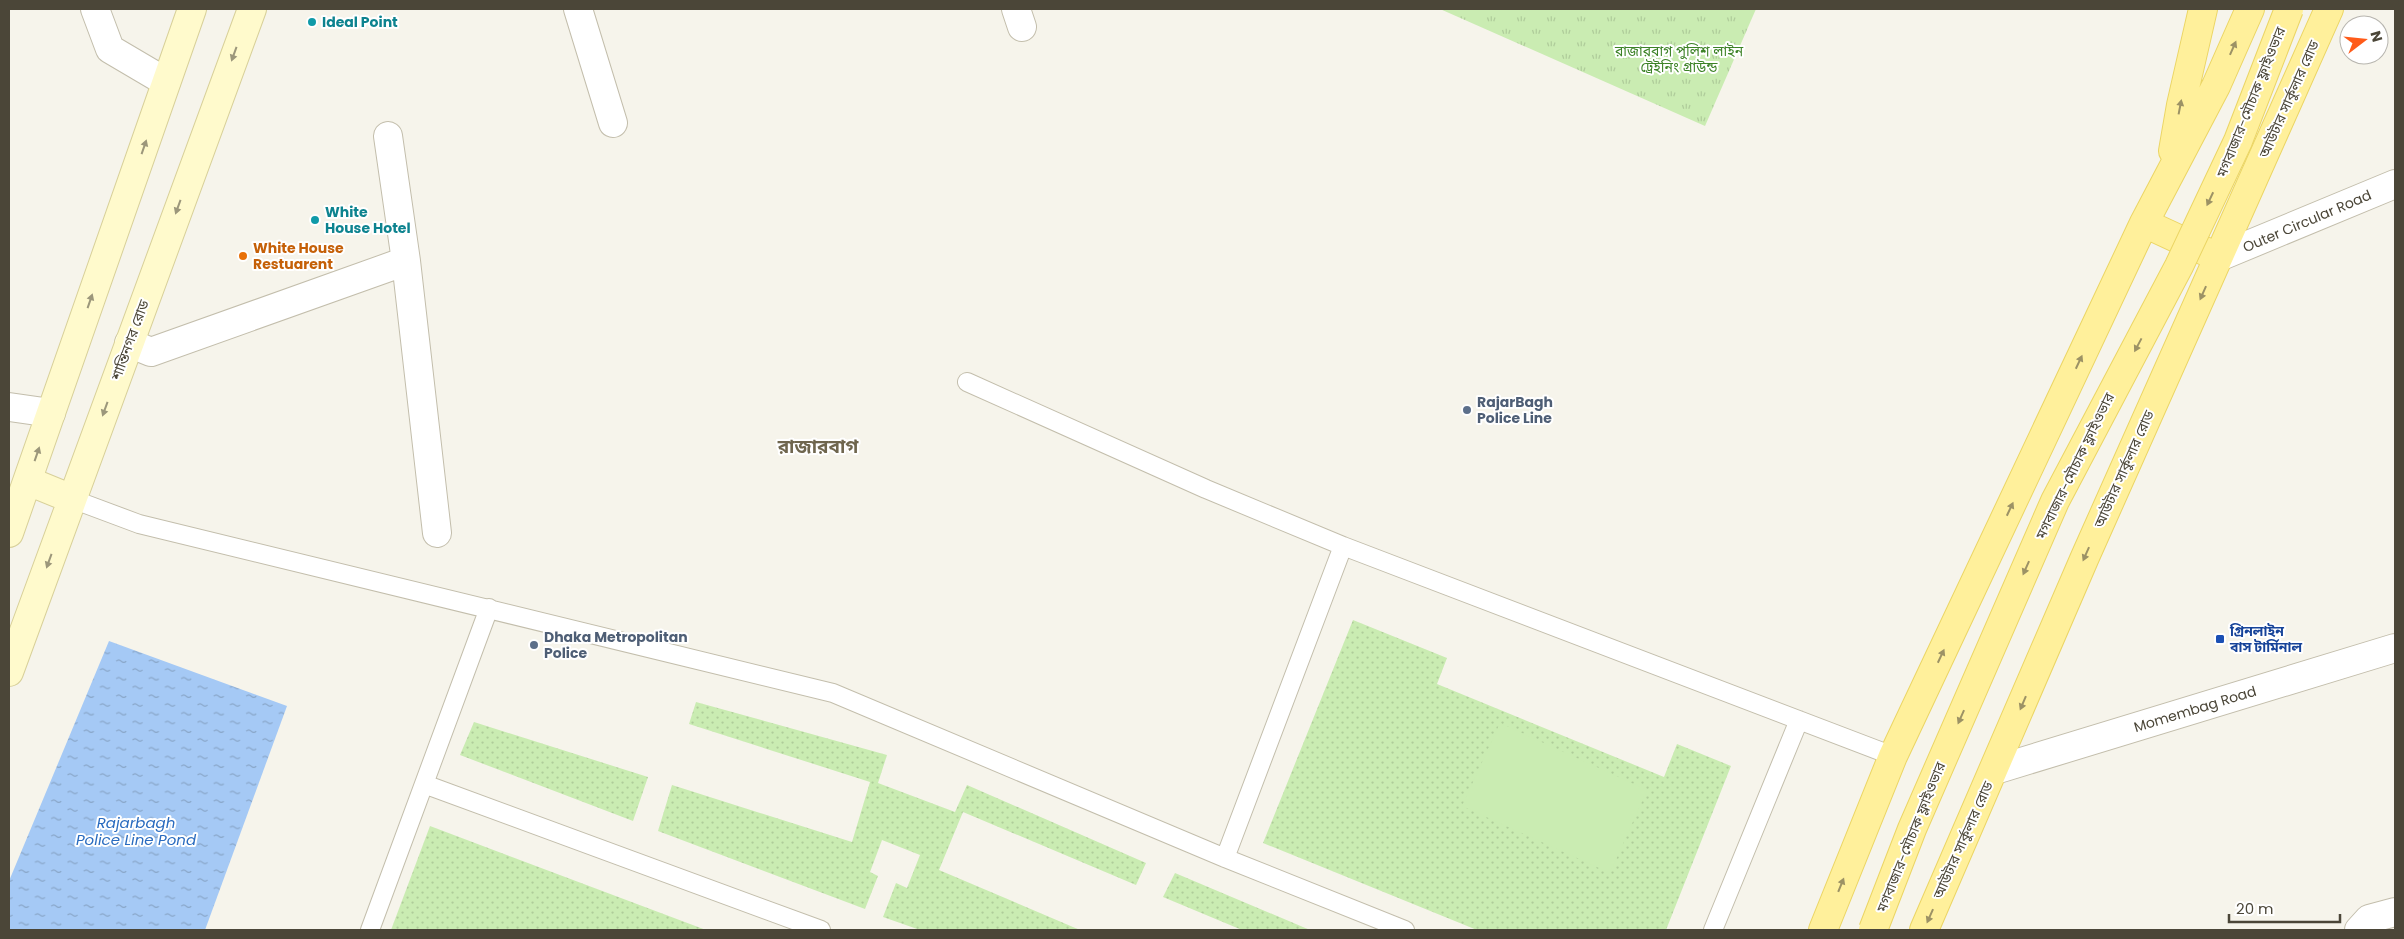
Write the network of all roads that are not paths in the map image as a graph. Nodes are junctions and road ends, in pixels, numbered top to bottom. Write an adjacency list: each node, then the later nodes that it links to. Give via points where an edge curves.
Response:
1 (95, 9): 9 (street, via 110,49)
2 (192, 9): 9 (main road)
3 (252, 9): 17 (main road, শান্তিনগর রোড, one-way to 17)
4 (578, 9): 10 (street)
5 (2203, 9): 12 (main road, one-way to 5, via 2180,105)
6 (2250, 9): 12 (main road, one-way to 6, via 2216,86)
7 (2289, 9): 40 (main road, মগবাজার-মৌচাক ফ্লাইওভার, one-way to 40, bridge, via 2238,141 2179,266 2055,501 1912,829)
8 (2329, 9): 15 (main road, আউটার সার্কুলার রোড)
9 (166, 82): 20 (main road, one-way to 9)
10 (613, 123)
11 (388, 136): 16 (street)
12 (2169, 172): 14 (main road)
13 (2395, 184): 15 (street, Outer Circular Road)
14 (2144, 224): 15 (main road); 30 (main road, one-way to 14)
15 (2219, 257): 31 (main road, আউটার সার্কুলার রোড, one-way to 31, via 2084,557)
16 (406, 261): 17 (street, via 151,352); 24 (street)
17 (128, 343): 22 (main road, শান্তিনগর রোড, one-way to 22)
18 (967, 382): 25 (lane, via 1206,489)
19 (9, 407): 20 (street)
20 (51, 413): 21 (main road, one-way to 20)
21 (28, 481): 22 (main road); 23 (main road)
22 (72, 499): 26 (lane, via 139,524); 28 (main road, শান্তিনগর রোড, one-way to 28)
23 (9, 533)
24 (437, 533)
25 (1343, 546): 29 (lane); 33 (lane)
26 (489, 608): 32 (lane); 33 (lane, via 833,693)
27 (2395, 648): 31 (street, Momembag Road)
28 (9, 672)
29 (1799, 720): 30 (lane); 38 (lane)
30 (1893, 756): 39 (main road, one-way to 30)
31 (1994, 770): 41 (main road, আউটার সার্কুলার রোড, one-way to 41)
32 (424, 784): 35 (lane); 36 (lane)
33 (1225, 858): 37 (lane)
34 (2395, 912): 42 (street, via 2369,919)
35 (370, 930)
36 (821, 930)
37 (1405, 930)
38 (1713, 930)
39 (1823, 930)
40 (1873, 930)
41 (1924, 930)
42 (2359, 930)

